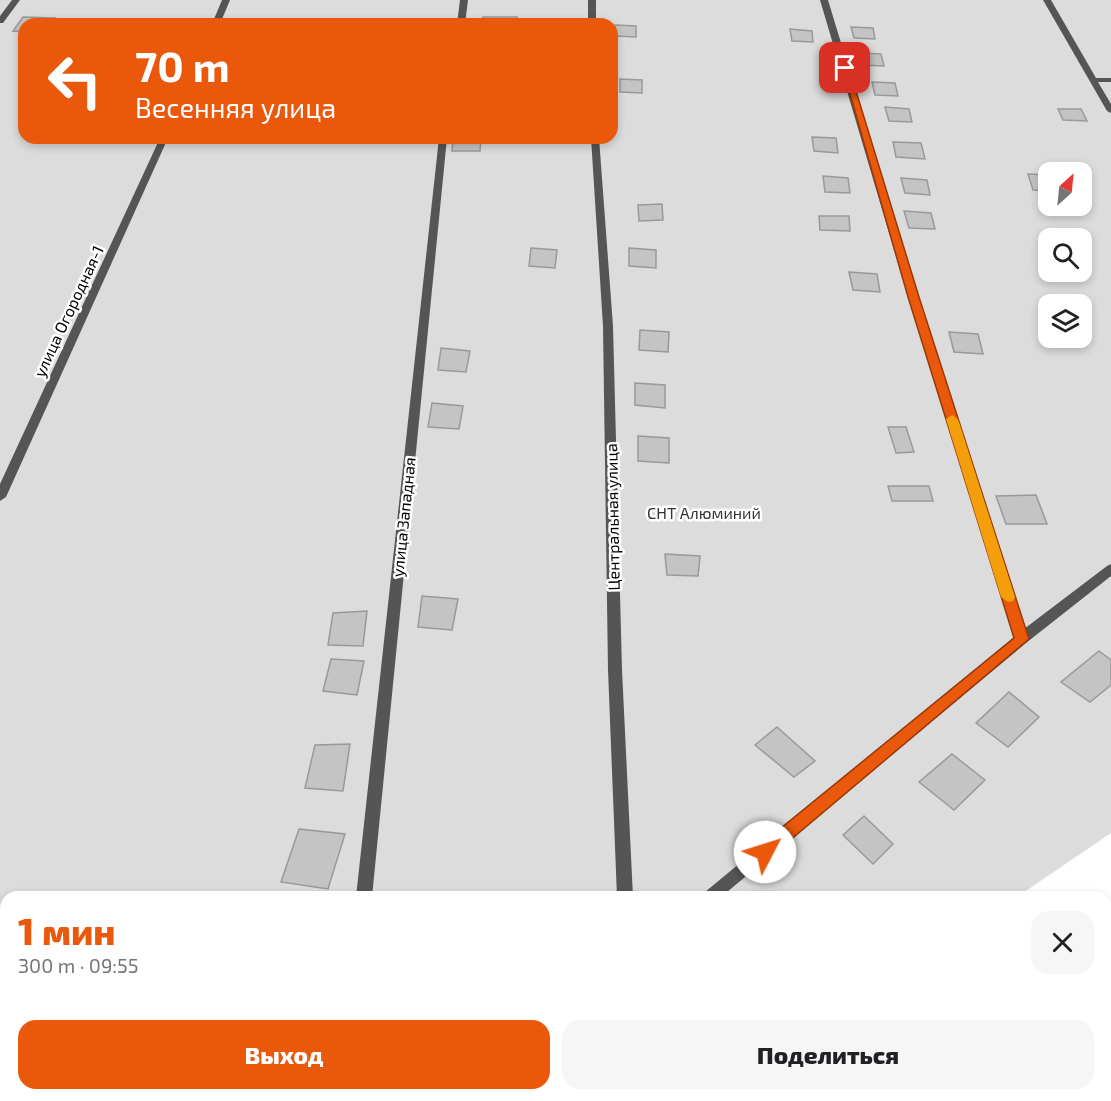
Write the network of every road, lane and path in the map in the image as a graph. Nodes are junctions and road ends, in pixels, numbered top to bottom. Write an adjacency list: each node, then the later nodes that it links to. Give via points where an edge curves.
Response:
1 (16, 0): 10 (street)
2 (226, 0): 7 (street)
3 (465, 0): 8 (street)
4 (592, 0): 9 (street)
5 (824, 0): 19 (street)
6 (1047, 0): 11 (street)
7 (218, 18)
8 (462, 18)
9 (592, 18)
10 (0, 21)
11 (1092, 80): 12 (street); 13 (street)
12 (1111, 80)
13 (1111, 111)
14 (161, 144): 17 (street, улица Огородная-1)
15 (442, 144): 20 (street, улица Западная)
16 (595, 144): 21 (street, Центральная улица, via 608,326 615,670)
17 (0, 497)
18 (1111, 568): 19 (street)
19 (1021, 639): 22 (street)
20 (365, 891)
21 (625, 891)
22 (717, 891)

